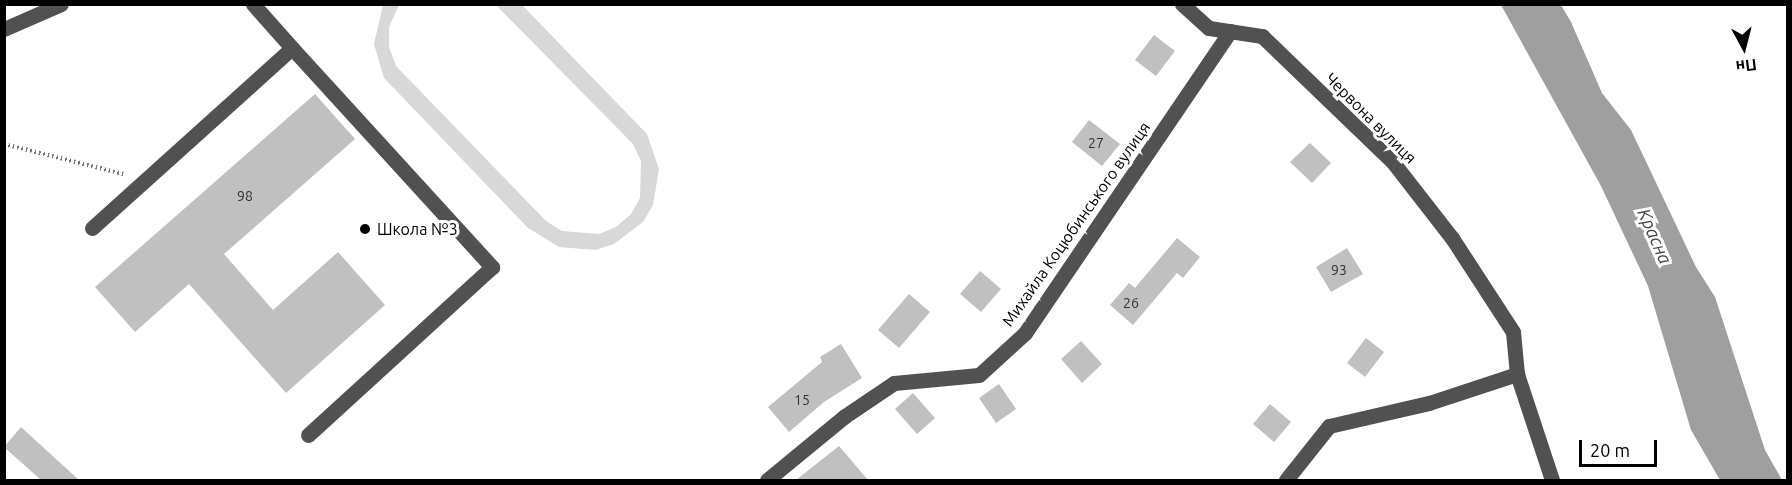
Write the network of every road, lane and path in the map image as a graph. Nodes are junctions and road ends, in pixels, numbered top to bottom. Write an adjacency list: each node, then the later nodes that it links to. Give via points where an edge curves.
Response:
1 (62, 4): 4 (street)
2 (253, 4): 6 (street)
3 (1182, 4): 5 (street, Червона вулиця, via 1209,28)
4 (4, 29)
5 (1230, 31): 10 (street, Червона вулиця, via 1262,36 1392,161 1452,238 1513,332); 12 (street, Михайла Коцюбинського вулиця, via 1025,333 979,375 894,383 845,416)
6 (292, 48): 8 (street); 11 (street, via 492,267)
7 (4, 144): 8 (path)
8 (145, 180): 9 (street)
9 (92, 228)
10 (1517, 374): 13 (street, via 1429,403 1329,426); 14 (street, Червона вулиця)
11 (308, 435)
12 (767, 480)
13 (1286, 480)
14 (1552, 480)

